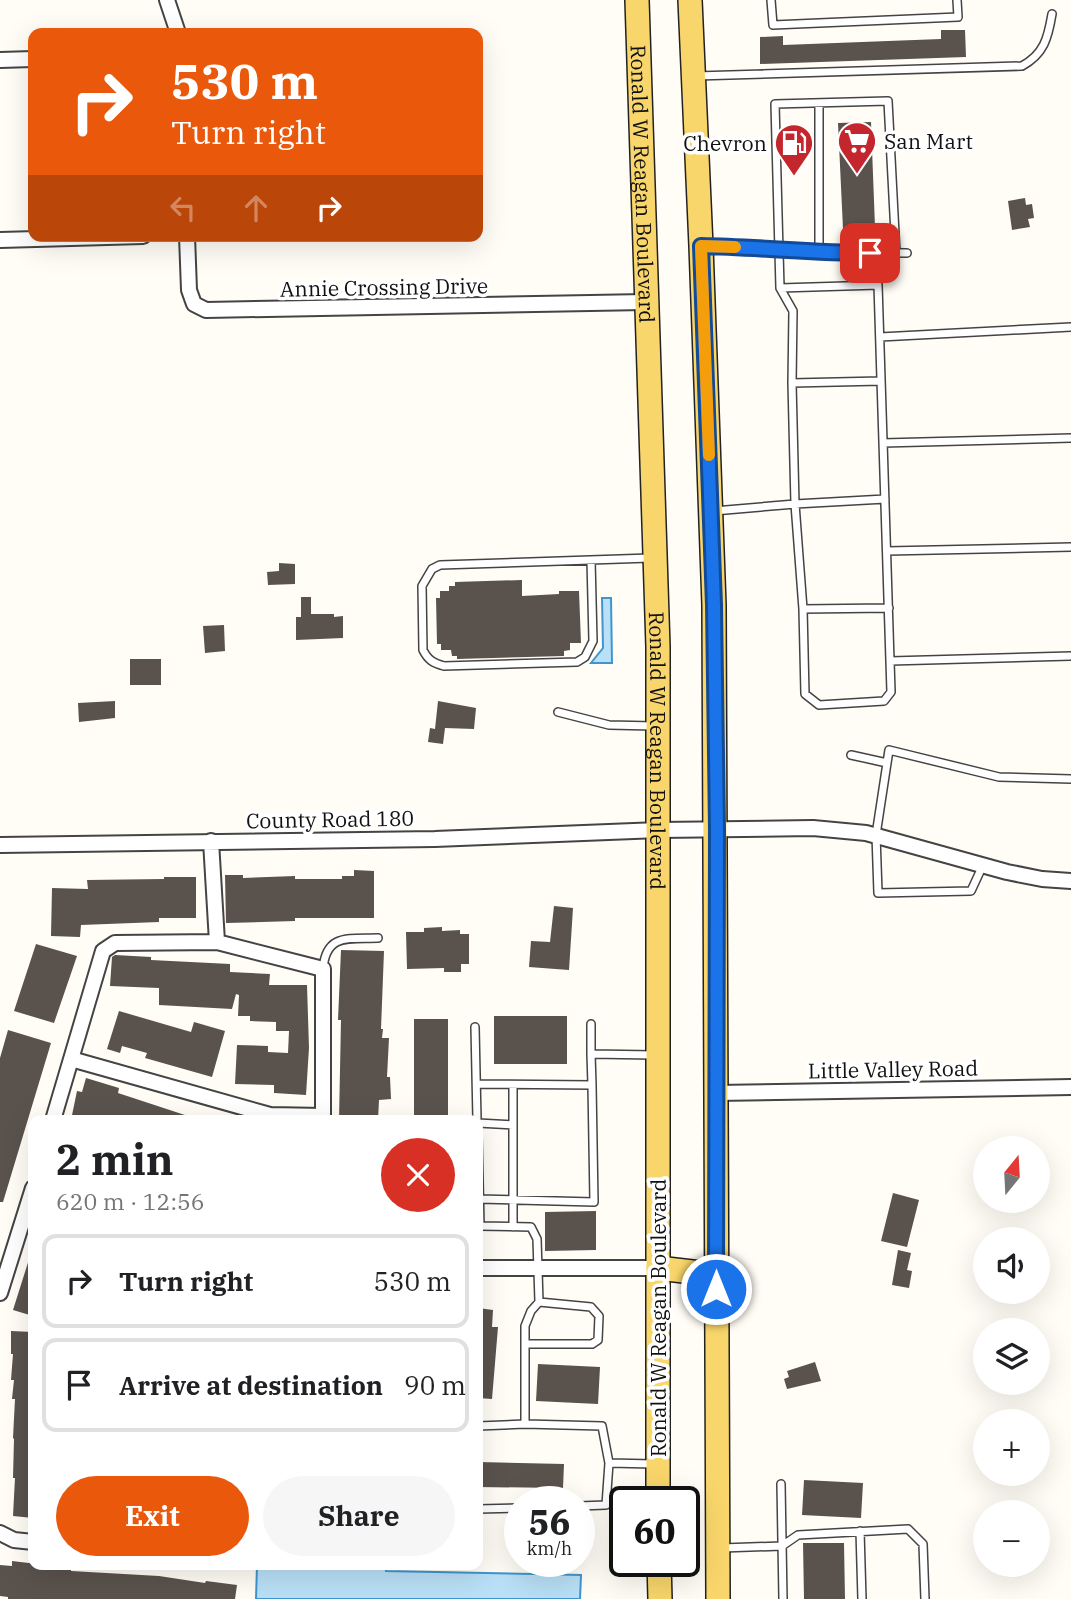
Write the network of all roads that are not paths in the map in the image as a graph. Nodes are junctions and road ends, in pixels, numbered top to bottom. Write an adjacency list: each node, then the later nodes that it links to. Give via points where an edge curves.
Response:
1 (167, 0): 7 (street)
2 (637, 0): 21 (main road, Ronald W Reagan Boulevard)
3 (690, 0): 10 (main road)
4 (771, 0): 5 (lane, via 773,25 958,17)
5 (957, 0)
6 (1052, 15): 10 (lane, via 1042,50 1022,66)
7 (176, 28)
8 (28, 59): 9 (street)
9 (0, 60)
10 (692, 76): 15 (main road)
11 (819, 103): 16 (lane, via 775,104); 17 (lane); 18 (lane, via 888,102)
12 (28, 239): 13 (street)
13 (0, 240)
14 (187, 242): 21 (street, Annie Crossing Drive, via 189,290 194,304 206,310)
15 (701, 246): 16 (lane); 30 (main road)
16 (778, 248): 17 (lane); 20 (lane)
17 (819, 253): 18 (lane)
18 (896, 253): 19 (lane)
19 (907, 253)
20 (780, 288): 23 (lane, via 878,285); 25 (lane, via 793,311)
21 (645, 302): 33 (main road, Ronald W Reagan Boulevard)
22 (1071, 327): 23 (lane)
23 (880, 337): 24 (lane)
24 (881, 381): 25 (lane); 27 (lane)
25 (792, 383): 29 (lane)
26 (1071, 438): 27 (lane)
27 (883, 443): 28 (lane)
28 (885, 499): 29 (lane); 32 (lane)
29 (795, 504): 30 (lane); 36 (lane)
30 (711, 511): 44 (main road)
31 (1071, 547): 32 (lane)
32 (887, 551): 35 (lane)
33 (654, 558): 34 (lane); 40 (main road, Ronald W Reagan Boulevard)
34 (591, 560): 34 (lane, via 440,565 432,569 422,586 427,658 444,666 577,662 593,641)
35 (889, 608): 36 (lane); 38 (lane)
36 (803, 609): 38 (lane, via 805,694 813,702 884,701 891,692)
37 (1071, 656): 38 (lane)
38 (890, 661)
39 (558, 712): 40 (lane, via 609,725)
40 (658, 726): 45 (main road, Ronald W Reagan Boulevard)
41 (851, 755): 42 (lane)
42 (887, 763): 43 (lane, via 889,750 999,777); 46 (lane)
43 (1071, 779)
44 (717, 829): 45 (street, County Road 180); 46 (street, County Road 180, via 813,828); 63 (main road)
45 (659, 830): 47 (street, County Road 180); 57 (main road, Ronald W Reagan Boulevard)
46 (876, 835): 49 (street, County Road 180); 49 (lane, via 878,893 971,891)
47 (211, 841): 48 (street, County Road 180); 52 (street)
48 (0, 845)
49 (983, 866): 50 (street, County Road 180)
50 (1071, 881)
51 (378, 938): 53 (lane, via 331,944 324,954)
52 (217, 942): 53 (street); 58 (street, via 115,943 103,951)
53 (323, 969): 66 (street)
54 (591, 1024): 56 (lane)
55 (475, 1027): 59 (lane)
56 (591, 1054): 57 (lane); 61 (lane)
57 (658, 1055): 77 (main road, Ronald W Reagan Boulevard)
58 (71, 1059): 64 (street); 65 (street)
59 (477, 1084): 60 (lane); 67 (lane)
60 (513, 1085): 61 (lane); 69 (lane)
61 (592, 1085): 71 (lane, via 594,1202)
62 (1071, 1087): 63 (street, Little Valley Road)
63 (716, 1093): 81 (main road)
64 (54, 1115)
65 (271, 1115)
66 (323, 1115)
67 (478, 1115)
68 (483, 1122): 69 (lane)
69 (513, 1125): 71 (lane)
70 (483, 1199): 71 (lane)
71 (512, 1200): 73 (lane)
72 (483, 1226): 73 (lane)
73 (513, 1227): 76 (lane, via 531,1227 537,1239)
74 (28, 1229): 78 (street)
75 (483, 1268): 76 (street)
76 (538, 1268): 77 (street); 79 (lane)
77 (658, 1268): 81 (main road, via 694,1271 706,1281 707,1337); 85 (main road, Ronald W Reagan Boulevard)
78 (0, 1293)
79 (539, 1302): 80 (lane, via 525,1326); 80 (lane, via 592,1307 599,1316 598,1339 592,1344)
80 (525, 1344): 82 (lane)
81 (716, 1372): 95 (main road)
82 (525, 1424): 83 (lane); 84 (lane, via 602,1426)
83 (483, 1426)
84 (610, 1464): 85 (lane); 88 (lane, via 606,1505)
85 (658, 1465): 87 (main road, Ronald W Reagan Boulevard)
86 (781, 1484): 94 (lane)
87 (658, 1486)
88 (595, 1505)
89 (504, 1508): 90 (lane)
90 (483, 1509)
91 (859, 1531): 94 (lane, via 798,1535); 100 (lane); 101 (lane, via 908,1529 916,1535 923,1544)
92 (0, 1533): 93 (street)
93 (28, 1541)
94 (782, 1546): 95 (lane); 99 (lane)
95 (718, 1548): 98 (main road)
96 (659, 1577): 97 (main road)
97 (660, 1599)
98 (719, 1599)
99 (783, 1599)
100 (862, 1599)
101 (925, 1599)

